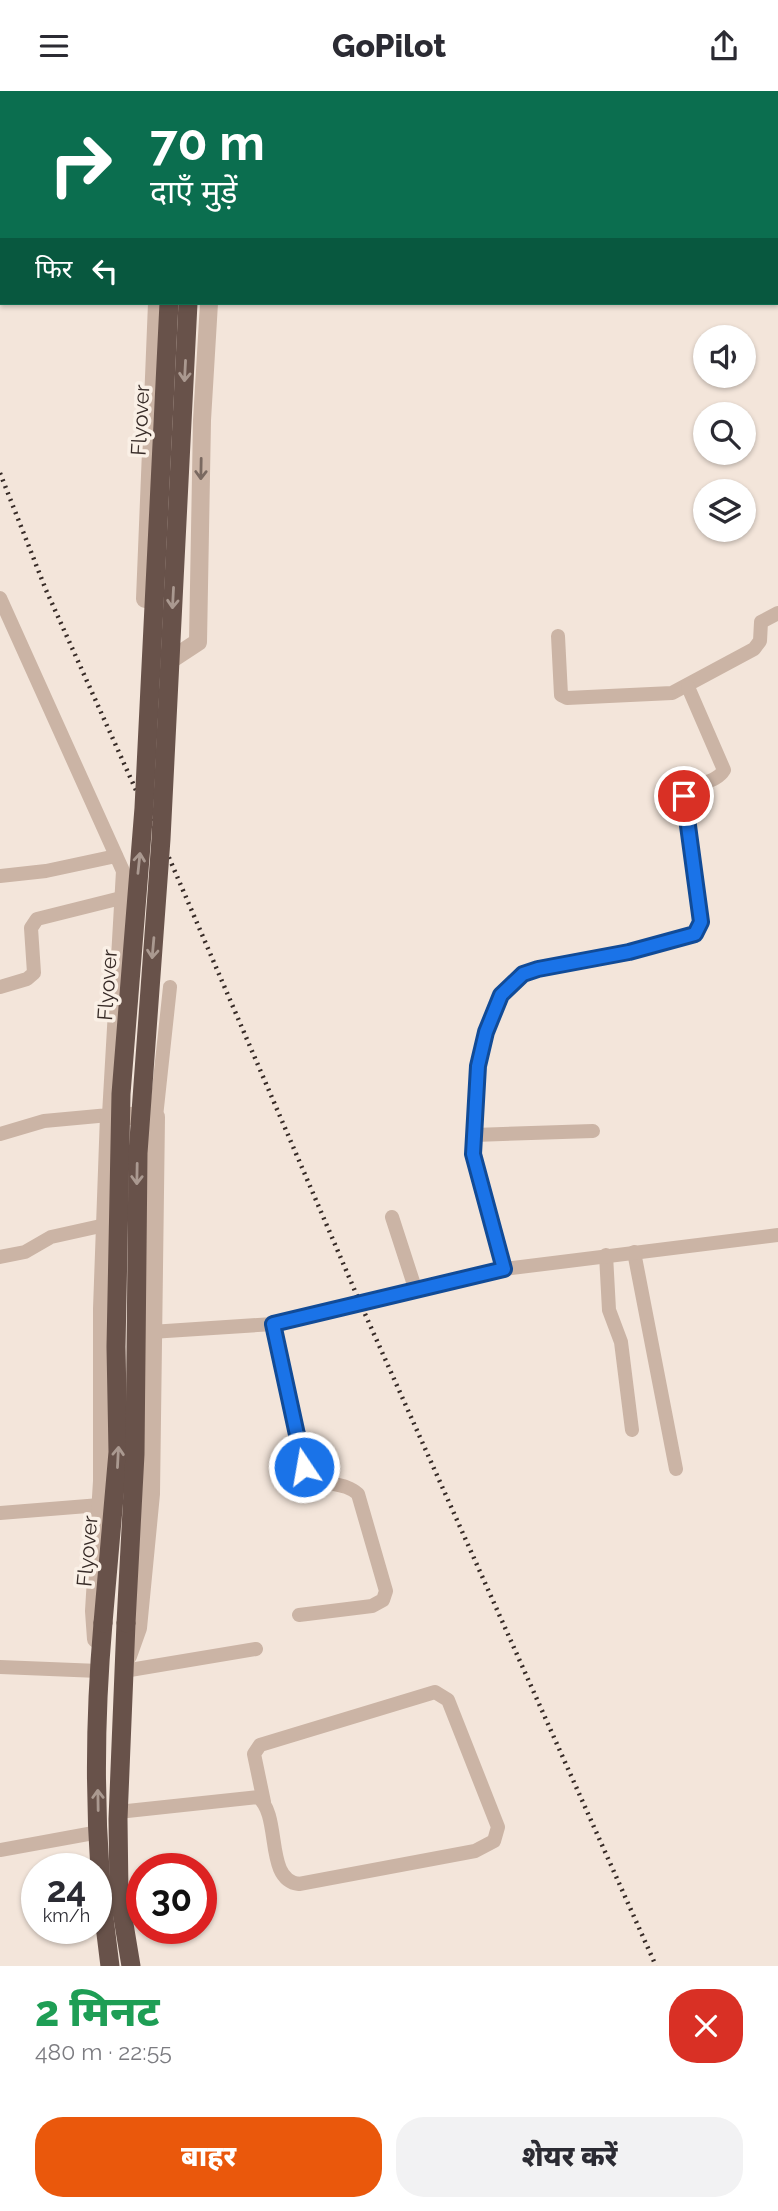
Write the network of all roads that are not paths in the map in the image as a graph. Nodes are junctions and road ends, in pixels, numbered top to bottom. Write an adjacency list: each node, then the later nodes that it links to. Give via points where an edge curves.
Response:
1 (157, 305): 4 (street, one-way to 1, via 198,642 141,679)
2 (169, 305): 36 (highway, Flyover, one-way to 2, bridge, via 118,1452 121,1094 144,808)
3 (188, 305): 37 (highway, Flyover, one-way to 37, bridge, via 161,839 138,1153 135,1454)
4 (209, 305)
5 (0, 598): 9 (street)
6 (778, 613): 8 (street, via 761,622 760,641 754,649)
7 (558, 636): 8 (street, via 559,690 567,698 660,696)
8 (688, 687): 18 (street, via 724,770 719,778 688,789 684,796 700,927 685,938 538,969 512,983 494,1009 486,1032 478,1066)
9 (116, 856): 10 (street); 11 (street, via 123,871)
10 (0, 876)
11 (121, 898): 12 (street, via 37,919 31,928 34,973); 14 (street)
12 (0, 987)
13 (170, 987): 15 (street)
14 (109, 1115): 15 (street); 17 (street, via 44,1121); 20 (street)
15 (156, 1117): 28 (street)
16 (593, 1131): 18 (street)
17 (0, 1134)
18 (474, 1135): 25 (street, via 473,1164 491,1212)
19 (392, 1217): 26 (street)
20 (105, 1225): 24 (street, via 51,1237 24,1252); 31 (street)
21 (778, 1235): 22 (street)
22 (634, 1252): 23 (street); 30 (street)
23 (606, 1255): 25 (street); 29 (street, via 609,1310 621,1342)
24 (0, 1257)
25 (504, 1269): 26 (street)
26 (416, 1291): 27 (street)
27 (273, 1324): 28 (street); 33 (street, via 304,1467 317,1480 358,1494 386,1591 383,1600 372,1606)
28 (151, 1332): 37 (street, via 150,1494 138,1628)
29 (632, 1430)
30 (677, 1469)
31 (100, 1505): 32 (street); 36 (street, via 94,1611)
32 (0, 1513)
33 (299, 1615)
34 (256, 1649): 37 (street)
35 (0, 1667): 36 (street)
36 (99, 1671): 40 (highway, Flyover, one-way to 36)
37 (124, 1671): 39 (highway, Flyover)
38 (264, 1801): 38 (street, via 254,1754 260,1745 435,1692 448,1700 498,1827 494,1841 475,1851 293,1883 279,1868); 39 (street, via 253,1796)
39 (118, 1812): 43 (highway, Flyover, via 119,1894)
40 (99, 1832): 41 (street); 42 (highway, Flyover, via 100,1894)
41 (0, 1850)
42 (110, 1966)
43 (131, 1966)

